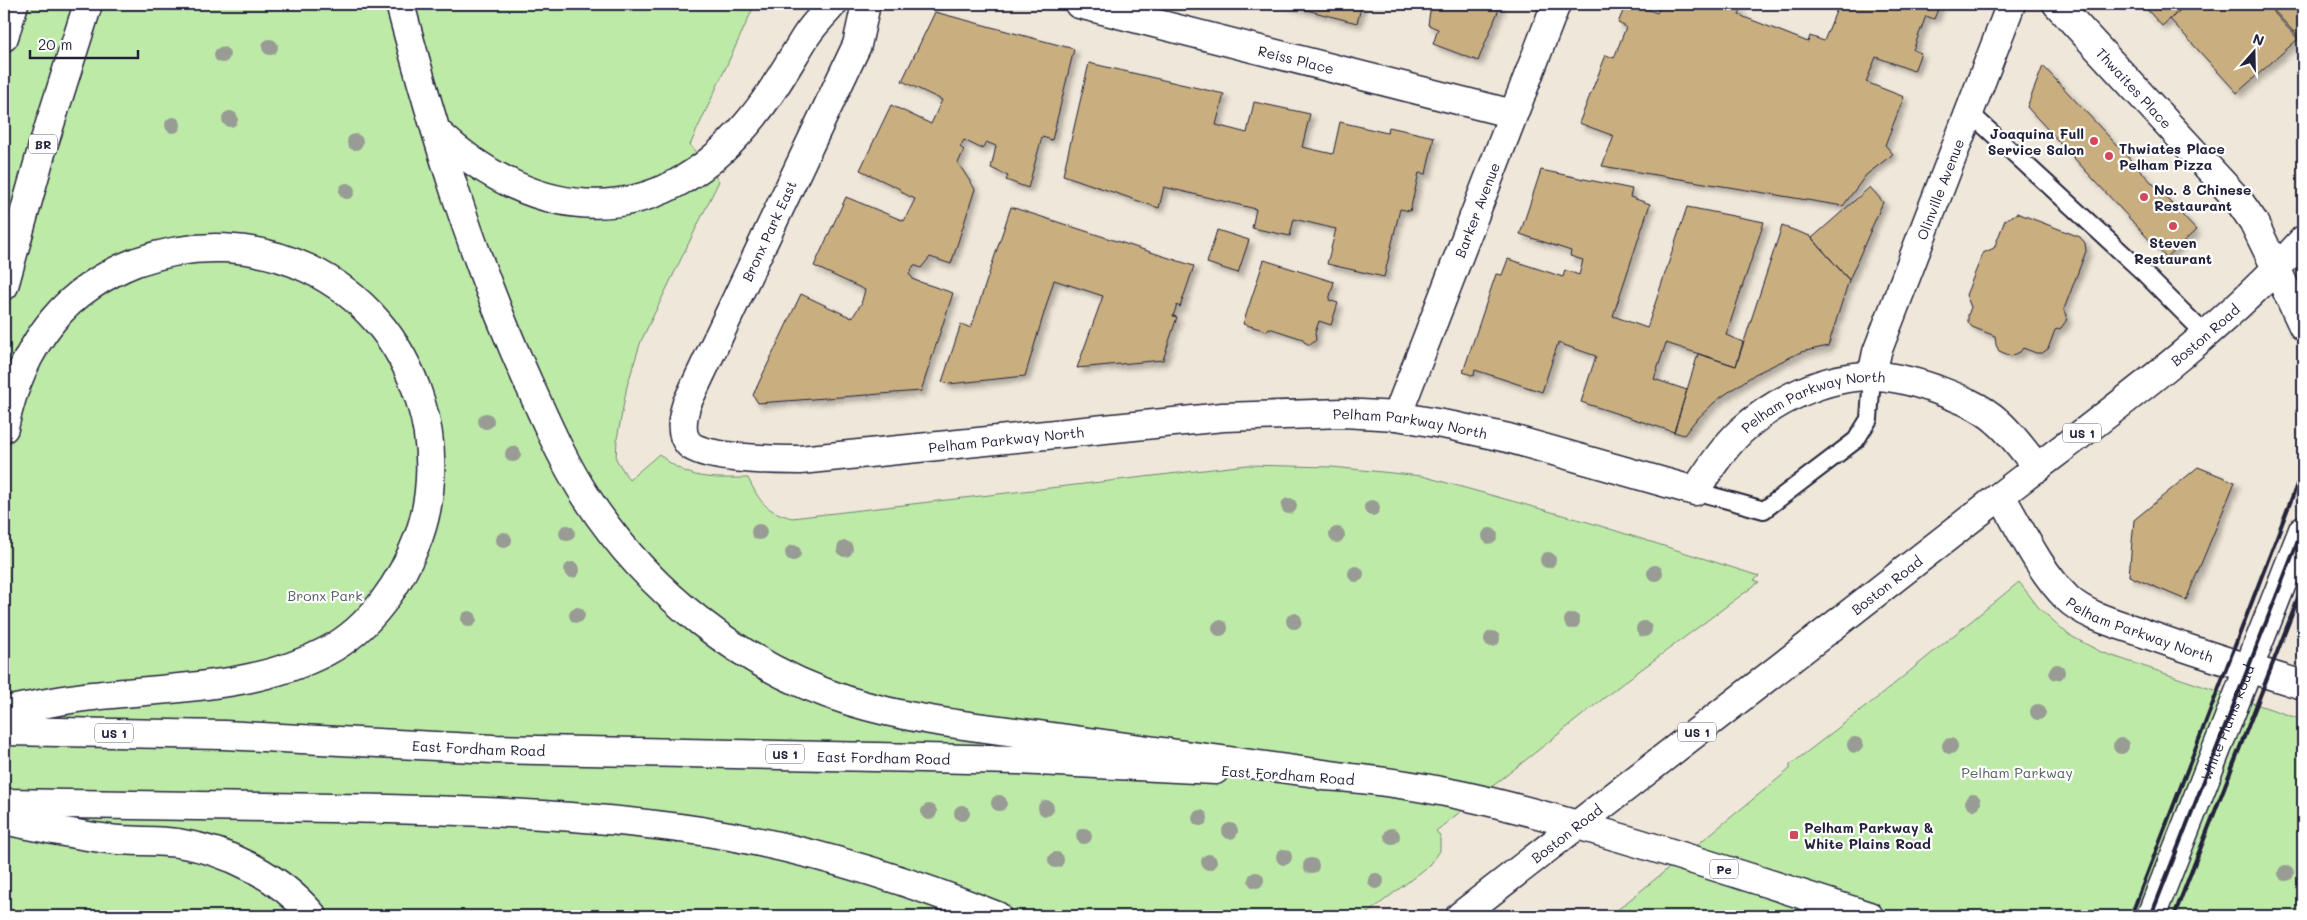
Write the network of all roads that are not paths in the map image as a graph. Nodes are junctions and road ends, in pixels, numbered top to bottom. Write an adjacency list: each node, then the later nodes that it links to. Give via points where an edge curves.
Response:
1 (14, 4): 10 (main road)
2 (88, 4): 16 (main road, BR, via 40,155)
3 (400, 4): 13 (main road)
4 (832, 4): 13 (main road, via 807,34 772,94 746,125 702,168 660,191 618,202 594,204 550,199 482,169)
5 (866, 4): 22 (main road, Bronx Park East, via 857,45 687,403 684,435 687,443)
6 (1079, 4): 12 (main road, Reiss Place)
7 (1556, 4): 12 (main road, Barker Avenue)
8 (2011, 4): 11 (main road, Olinville Avenue)
9 (2057, 4): 15 (main road, Thwaites Place, via 2238,201 2253,220)
10 (4, 37)
11 (1969, 112): 18 (lane, via 2144,273); 19 (main road, Olinville Avenue, via 1877,352)
12 (1512, 114): 20 (main road, Barker Avenue)
13 (435, 130): 31 (main road, via 481,268 566,464 588,499 638,563 667,593 731,643 816,689 877,709)
14 (2303, 240): 15 (main road, Boston Road / US 1)
15 (2277, 270): 17 (main road, Thwaites Place); 18 (main road, Boston Road / US 1)
16 (4, 286)
17 (2303, 326)
18 (2206, 335): 23 (main road, Boston Road / US 1)
19 (1872, 376): 23 (main road, Pelham Parkway North, via 1915,382 1980,409 1998,422); 24 (main road, Pelham Parkway North, via 1825,384 1782,402 1760,416 1724,449); 24 (lane, via 1869,419 1856,440 1764,510)
20 (1397, 416): 22 (main road, Pelham Parkway North, via 1334,413 1223,417 800,460); 24 (main road, Pelham Parkway North, via 1508,438)
21 (4, 428): 29 (main road, via 14,387 25,362 54,318 75,298 121,268 149,258 177,250 239,248 296,262 349,294 377,322 389,337 416,387 430,443 423,524 402,573 371,616 331,649 306,661 256,676 89,696)
22 (701, 452)
23 (2038, 468): 25 (main road, Boston Road / US 1)
24 (1694, 491)
25 (2001, 496): 27 (main road, Pelham Parkway North, via 2034,553 2069,600 2100,617); 34 (main road, Boston Road / US 1)
26 (2303, 530): 27 (main road, White Plains Road)
27 (2250, 668): 28 (main road, Pelham Parkway North); 39 (main road, White Plains Road)
28 (2303, 685)
29 (4, 711)
30 (4, 731): 31 (main road, East Fordham Road / US 1, via 224,735 493,749 1018,760)
31 (1346, 777): 34 (main road, East Fordham Road / US 1, via 1473,797)
32 (4, 803): 36 (main road, via 452,811 639,823 727,836 830,859)
33 (4, 820): 35 (main road, via 109,839 178,844 216,853 270,878)
34 (1578, 825): 37 (main road, Boston Road / US 1); 38 (main road, Pe)
35 (313, 916)
36 (997, 916)
37 (1460, 916)
38 (1869, 916)
39 (2151, 916)

